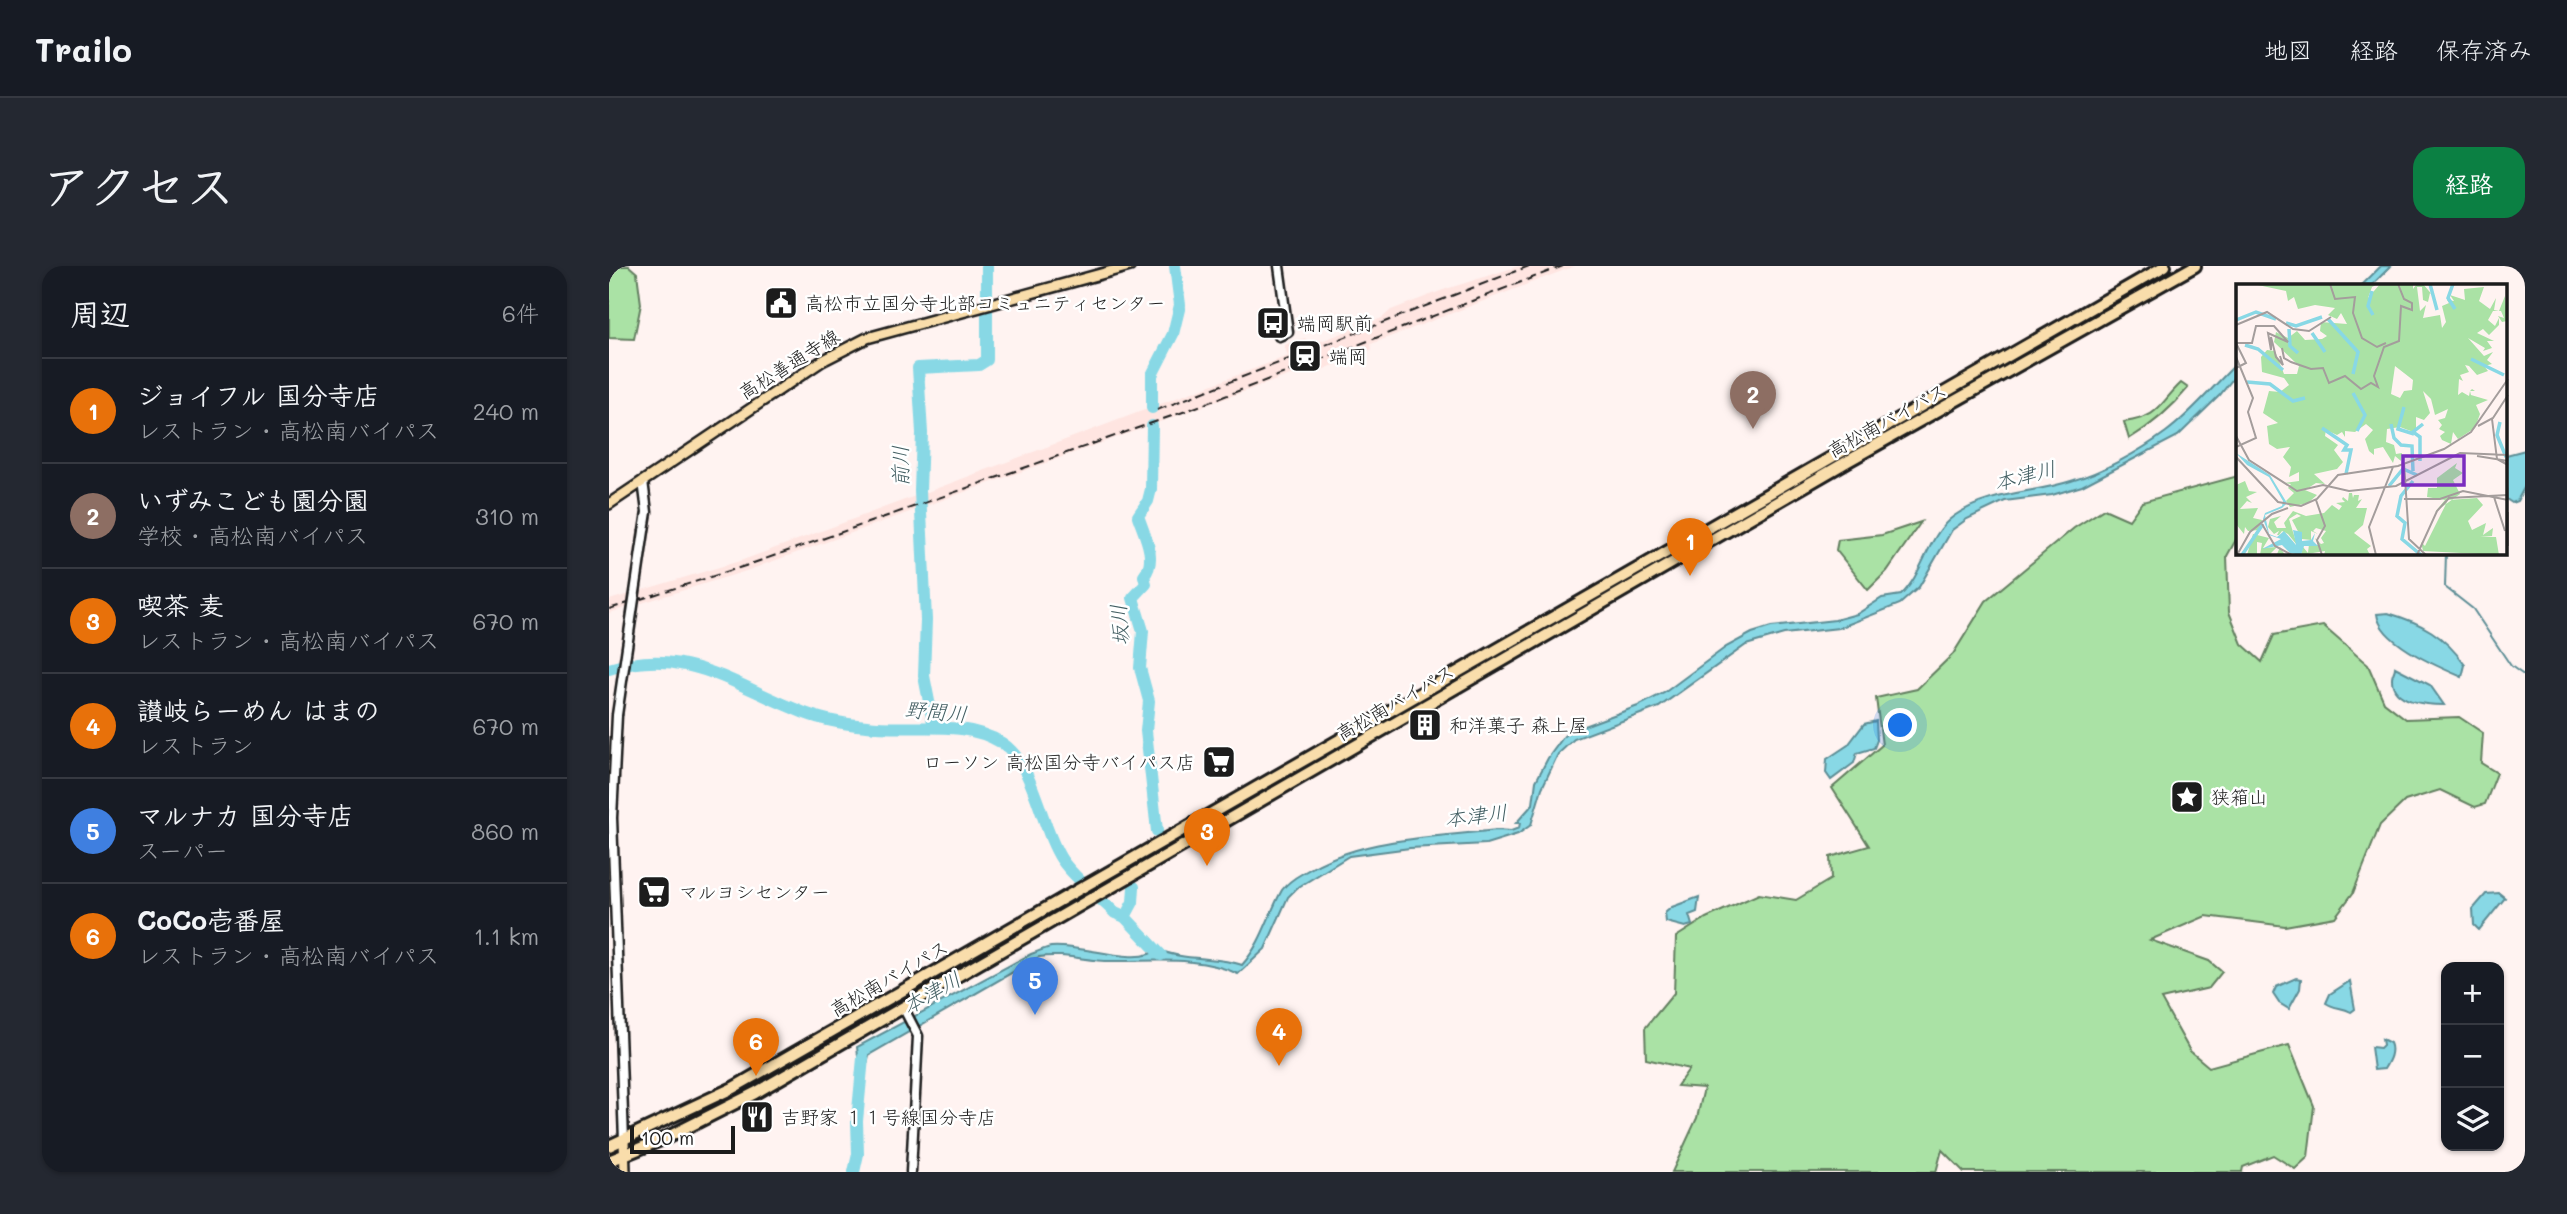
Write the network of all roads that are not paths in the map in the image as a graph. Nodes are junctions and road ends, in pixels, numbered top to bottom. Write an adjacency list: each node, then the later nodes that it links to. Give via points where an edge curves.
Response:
1 (1130, 266): 6 (main road, 高松善通寺線, via 867,338 822,361)
2 (1279, 266): 5 (main road)
3 (2165, 266): 9 (highway, 高松南バイパス, via 733,1088)
4 (2195, 266): 8 (highway, 高松南バイパス, via 1089,899)
5 (1285, 318)
6 (643, 481): 7 (main road, 高松善通寺線); 9 (main road, bridge, via 647,512 617,715 612,818)
7 (609, 504)
8 (906, 1012): 11 (highway, 高松南バイパス, via 738,1102); 14 (main road, via 918,1036)
9 (624, 1140): 10 (highway, 高松南バイパス); 11 (main road)
10 (609, 1146)
11 (624, 1156): 12 (highway, 高松南バイパス); 13 (main road)
12 (609, 1161)
13 (625, 1172)
14 (911, 1172)

